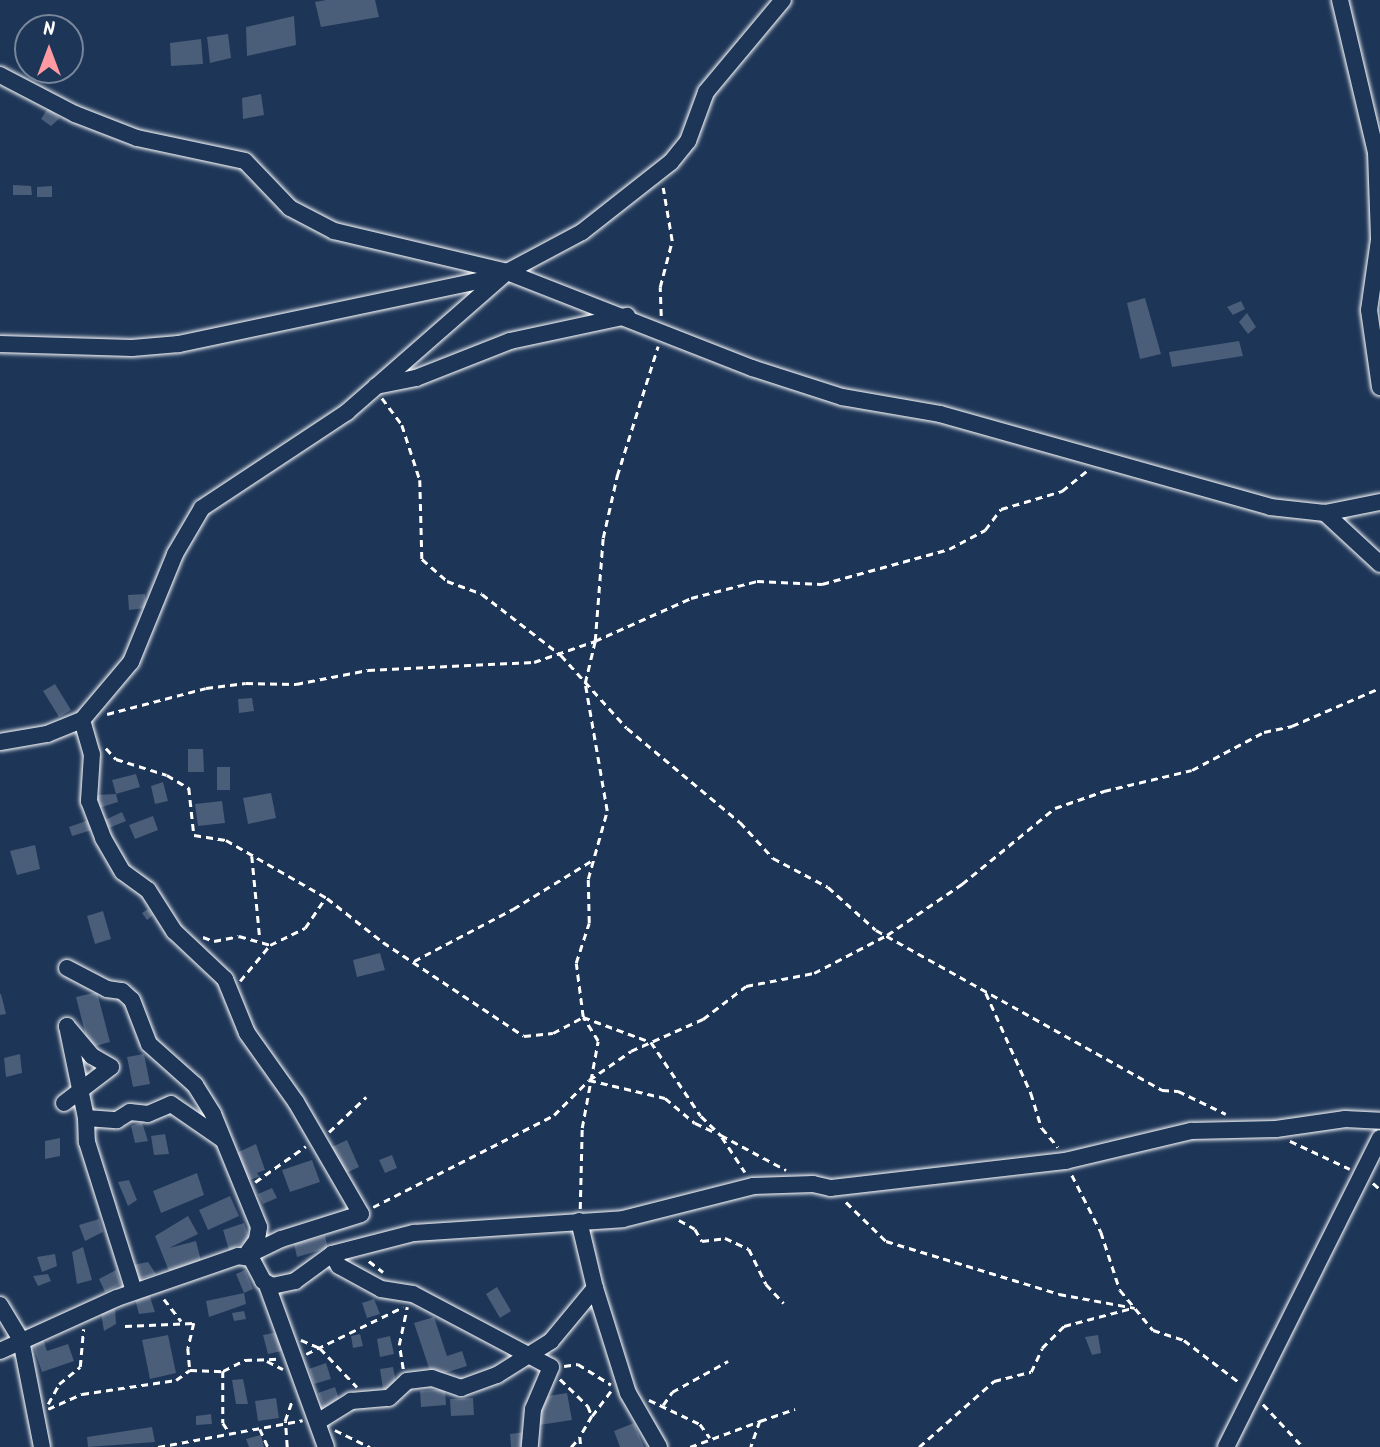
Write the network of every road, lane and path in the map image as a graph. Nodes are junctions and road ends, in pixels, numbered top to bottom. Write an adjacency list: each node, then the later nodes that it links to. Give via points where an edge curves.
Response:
1 (783, 0): 4 (street, via 706,92 684,149)
2 (1340, 0): 10 (street, via 1376,152 1379,240 1369,310)
3 (0, 75): 5 (street, via 75,114 137,138 245,161 290,208 334,231)
4 (661, 171): 5 (street, via 582,232); 7 (path, via 672,242 660,287)
5 (504, 274): 6 (street); 8 (street, via 179,344 132,348); 9 (street)
6 (627, 316): 7 (street); 9 (street, via 510,341 416,377)
7 (662, 330): 11 (street, via 752,368 842,397 940,414); 15 (path, via 603,538)
8 (0, 344)
9 (374, 387): 16 (path, via 402,425 420,480 422,559 447,581 482,594); 19 (street, via 322,430 202,508 174,554 131,662)
10 (1380, 387)
11 (1099, 461): 13 (street, via 1218,495); 15 (path, via 1062,491 1001,509 985,530 949,549 822,584 757,581 691,598)
12 (1380, 502): 13 (street)
13 (1325, 513): 14 (street)
14 (1380, 564)
15 (596, 641): 16 (path); 17 (path)
16 (561, 655): 17 (path); 19 (path, via 534,662 368,670 296,684 206,688)
17 (585, 683): 23 (path, via 607,811); 26 (path, via 669,765 740,822 773,858 828,887)
18 (1380, 688): 26 (path, via 1292,726 1264,732 1221,758 1161,780 1104,791 1055,808 962,884)
19 (82, 720): 21 (street, via 47,734); 25 (street, via 92,754 89,801 103,838 123,872 148,890)
20 (99, 740): 22 (path, via 116,759 167,775 189,788 194,835 226,840)
21 (0, 741)
22 (252, 856): 24 (path); 27 (path)
23 (592, 860): 29 (path, via 513,909); 33 (path, via 589,923 576,962)
24 (326, 897): 28 (path, via 304,928); 29 (path)
25 (179, 934): 27 (path, via 214,941 239,936); 31 (street, via 225,979)
26 (887, 934): 32 (path); 34 (path, via 814,973 746,986 703,1019)
27 (260, 941): 28 (path)
28 (270, 945): 31 (path, via 253,969)
29 (414, 961): 33 (path, via 524,1036 553,1033)
30 (67, 968): 44 (street, via 132,1000 149,1044 195,1085)
31 (229, 990): 45 (street, via 247,1032)
32 (986, 993): 39 (path, via 1162,1090 1178,1091); 46 (path, via 1042,1128)
33 (583, 1017): 34 (path); 35 (path, via 598,1041)
34 (651, 1042): 35 (path); 41 (path, via 701,1116)
35 (589, 1080): 41 (path, via 665,1098 695,1124); 54 (path, via 554,1115); 55 (path, via 578,1178)
36 (366, 1097): 45 (path)
37 (64, 1103): 38 (street, via 80,1091)
38 (86, 1118): 44 (street, via 117,1120 130,1112 148,1114 171,1104); 63 (street, via 87,1142)
39 (1235, 1119)
40 (1380, 1121): 46 (street, via 1345,1119 1276,1129 1191,1131)
41 (721, 1135): 47 (path); 49 (path)
42 (1280, 1138): 48 (path, via 1333,1164)
43 (1380, 1138): 48 (street)
44 (222, 1140): 51 (street)
45 (321, 1141): 51 (path, via 295,1149); 54 (street)
46 (1065, 1161): 50 (street); 66 (path, via 1101,1232 1120,1290)
47 (789, 1171)
48 (1363, 1172): 52 (path); 82 (street)
49 (753, 1186): 50 (street, via 813,1184); 53 (street)
50 (831, 1188): 66 (path, via 886,1241 1059,1294)
51 (243, 1189): 58 (street, via 258,1227 257,1240)
52 (1380, 1189)
53 (664, 1211): 55 (street); 64 (path, via 695,1229 702,1241 724,1238 749,1249 766,1284)
54 (361, 1214): 58 (street)
55 (579, 1222): 56 (street, via 473,1233 435,1230); 62 (street)
56 (351, 1250): 57 (street); 59 (path)
57 (332, 1254): 61 (street, via 295,1281); 74 (street, via 340,1266 381,1289 413,1294)
58 (246, 1255): 60 (street); 61 (street)
59 (384, 1273)
60 (153, 1285): 63 (street); 68 (path)
61 (267, 1285): 70 (street)
62 (594, 1288): 74 (street, via 551,1341); 81 (street)
63 (134, 1292): 67 (street)
64 (784, 1303)
65 (0, 1305): 71 (street)
66 (1135, 1308): 82 (path, via 1153,1330 1184,1340); 106 (path, via 1106,1311 1064,1326 1042,1348 1031,1372 994,1381)
67 (84, 1311): 71 (street); 78 (path, via 80,1367 59,1384 45,1410 82,1394 176,1380)
68 (182, 1322): 69 (path); 78 (path, via 194,1323 188,1348)
69 (125, 1326)
70 (284, 1332): 72 (path); 75 (street)
71 (21, 1340): 73 (street); 94 (street)
72 (320, 1348): 75 (path); 80 (path, via 407,1304 399,1345); 83 (path)
73 (0, 1351)
74 (532, 1355): 77 (street); 80 (street, via 461,1388 432,1378)
75 (292, 1357): 79 (path, via 245,1360); 88 (street)
76 (728, 1361): 84 (path, via 672,1392)
77 (551, 1367): 81 (path, via 578,1364); 86 (path); 100 (street, via 533,1409)
78 (190, 1370): 79 (path)
79 (223, 1371): 91 (path, via 223,1423)
80 (407, 1381): 83 (street, via 389,1398)
81 (621, 1390): 84 (path); 86 (path); 103 (street)
82 (1253, 1393): 107 (street); 108 (path)
83 (369, 1400): 88 (street, via 351,1401)
84 (663, 1405): 93 (path, via 700,1424)
85 (795, 1409): 89 (path)
86 (592, 1416): 92 (path)
87 (285, 1421): 88 (path); 90 (path); 97 (path)
88 (318, 1421): 98 (street); 99 (path)
89 (760, 1421): 93 (path); 105 (path)
90 (260, 1429): 91 (path); 96 (path)
91 (230, 1434): 95 (path)
92 (580, 1437): 101 (path); 102 (path)
93 (710, 1438): 104 (path)
94 (42, 1447)
95 (158, 1447)
96 (268, 1447)
97 (287, 1447)
98 (326, 1447)
99 (370, 1447)
100 (530, 1447)
101 (571, 1447)
102 (581, 1447)
103 (659, 1447)
104 (690, 1447)
105 (751, 1447)
106 (919, 1447)
107 (1226, 1447)
108 (1303, 1447)

